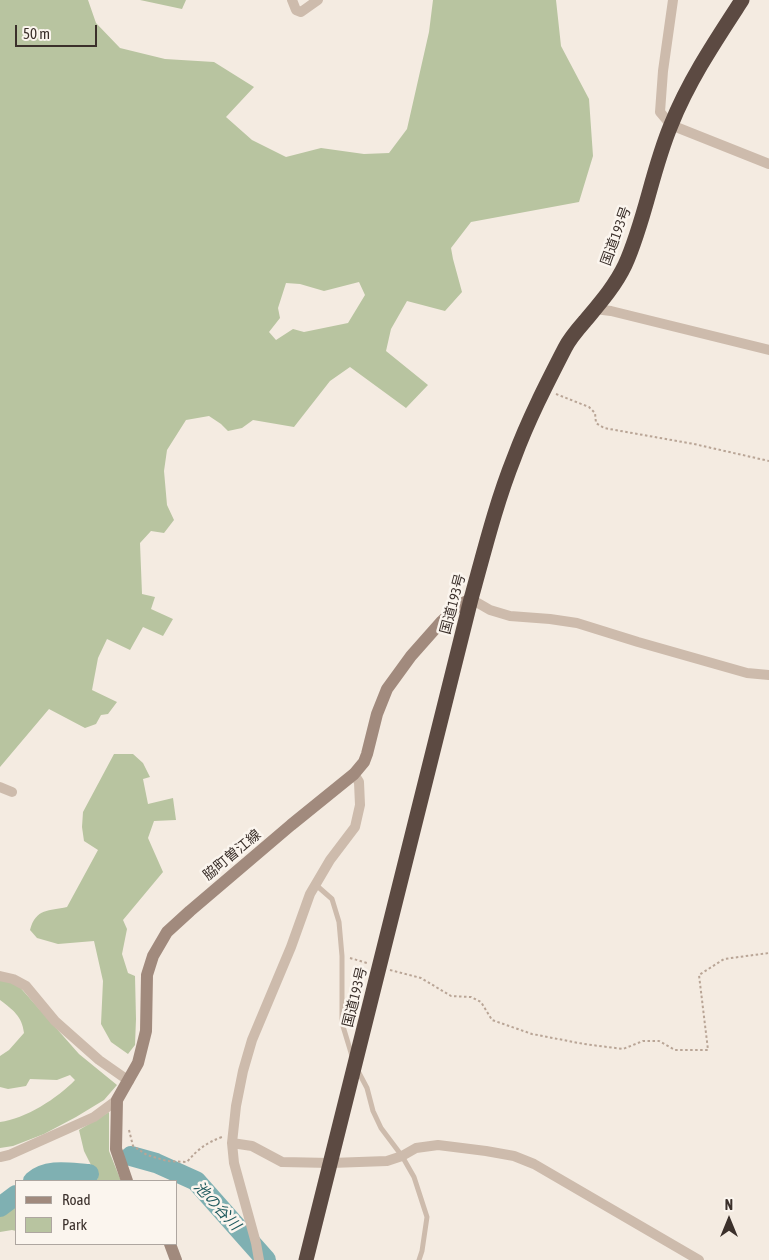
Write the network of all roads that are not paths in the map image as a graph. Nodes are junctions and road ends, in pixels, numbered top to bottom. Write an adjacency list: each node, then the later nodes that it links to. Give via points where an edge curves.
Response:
1 (292, 0): 2 (street, via 296,10 301,12)
2 (318, 0)
3 (673, 0): 5 (street, via 660,112)
4 (742, 0): 5 (highway, 国道193号, via 700,64)
5 (671, 125): 6 (street); 7 (highway, 国道193号, via 625,264 616,283)
6 (769, 164)
7 (595, 309): 8 (street); 9 (highway, 国道193号, via 566,345 514,457)
8 (769, 350)
9 (470, 599): 10 (street, via 510,616 577,623 747,673); 11 (main road, 脇町曽江線, via 442,621 387,689 364,762); 16 (highway, 国道193号)
10 (769, 675)
11 (354, 774): 14 (street, via 360,805 355,827); 17 (main road, 脇町曽江線, via 167,932 153,956 147,975 146,1031 138,1063)
12 (0, 786): 13 (street)
13 (12, 792)
14 (315, 885): 16 (lane, via 332,900 340,922 342,1023); 19 (street, via 252,1040 236,1106)
15 (0, 976): 17 (street, via 26,986 55,1021 99,1060)
16 (354, 1066): 20 (lane, via 367,1088 381,1128); 22 (highway, 国道193号)
17 (129, 1081): 18 (main road, 脇町曽江線)
18 (118, 1100): 21 (street, via 94,1117); 23 (main road, 脇町曽江線, via 116,1149)
19 (233, 1138): 22 (street, via 282,1162); 26 (street, via 234,1163)
20 (402, 1156): 22 (street, via 386,1161); 28 (lane, via 414,1177 427,1217); 29 (street, via 416,1148 438,1145 514,1156)
21 (0, 1157)
22 (331, 1163): 27 (highway, 国道193号)
23 (127, 1180)
24 (170, 1245): 25 (main road)
25 (176, 1260)
26 (259, 1260)
27 (306, 1260)
28 (419, 1260)
29 (699, 1260)

